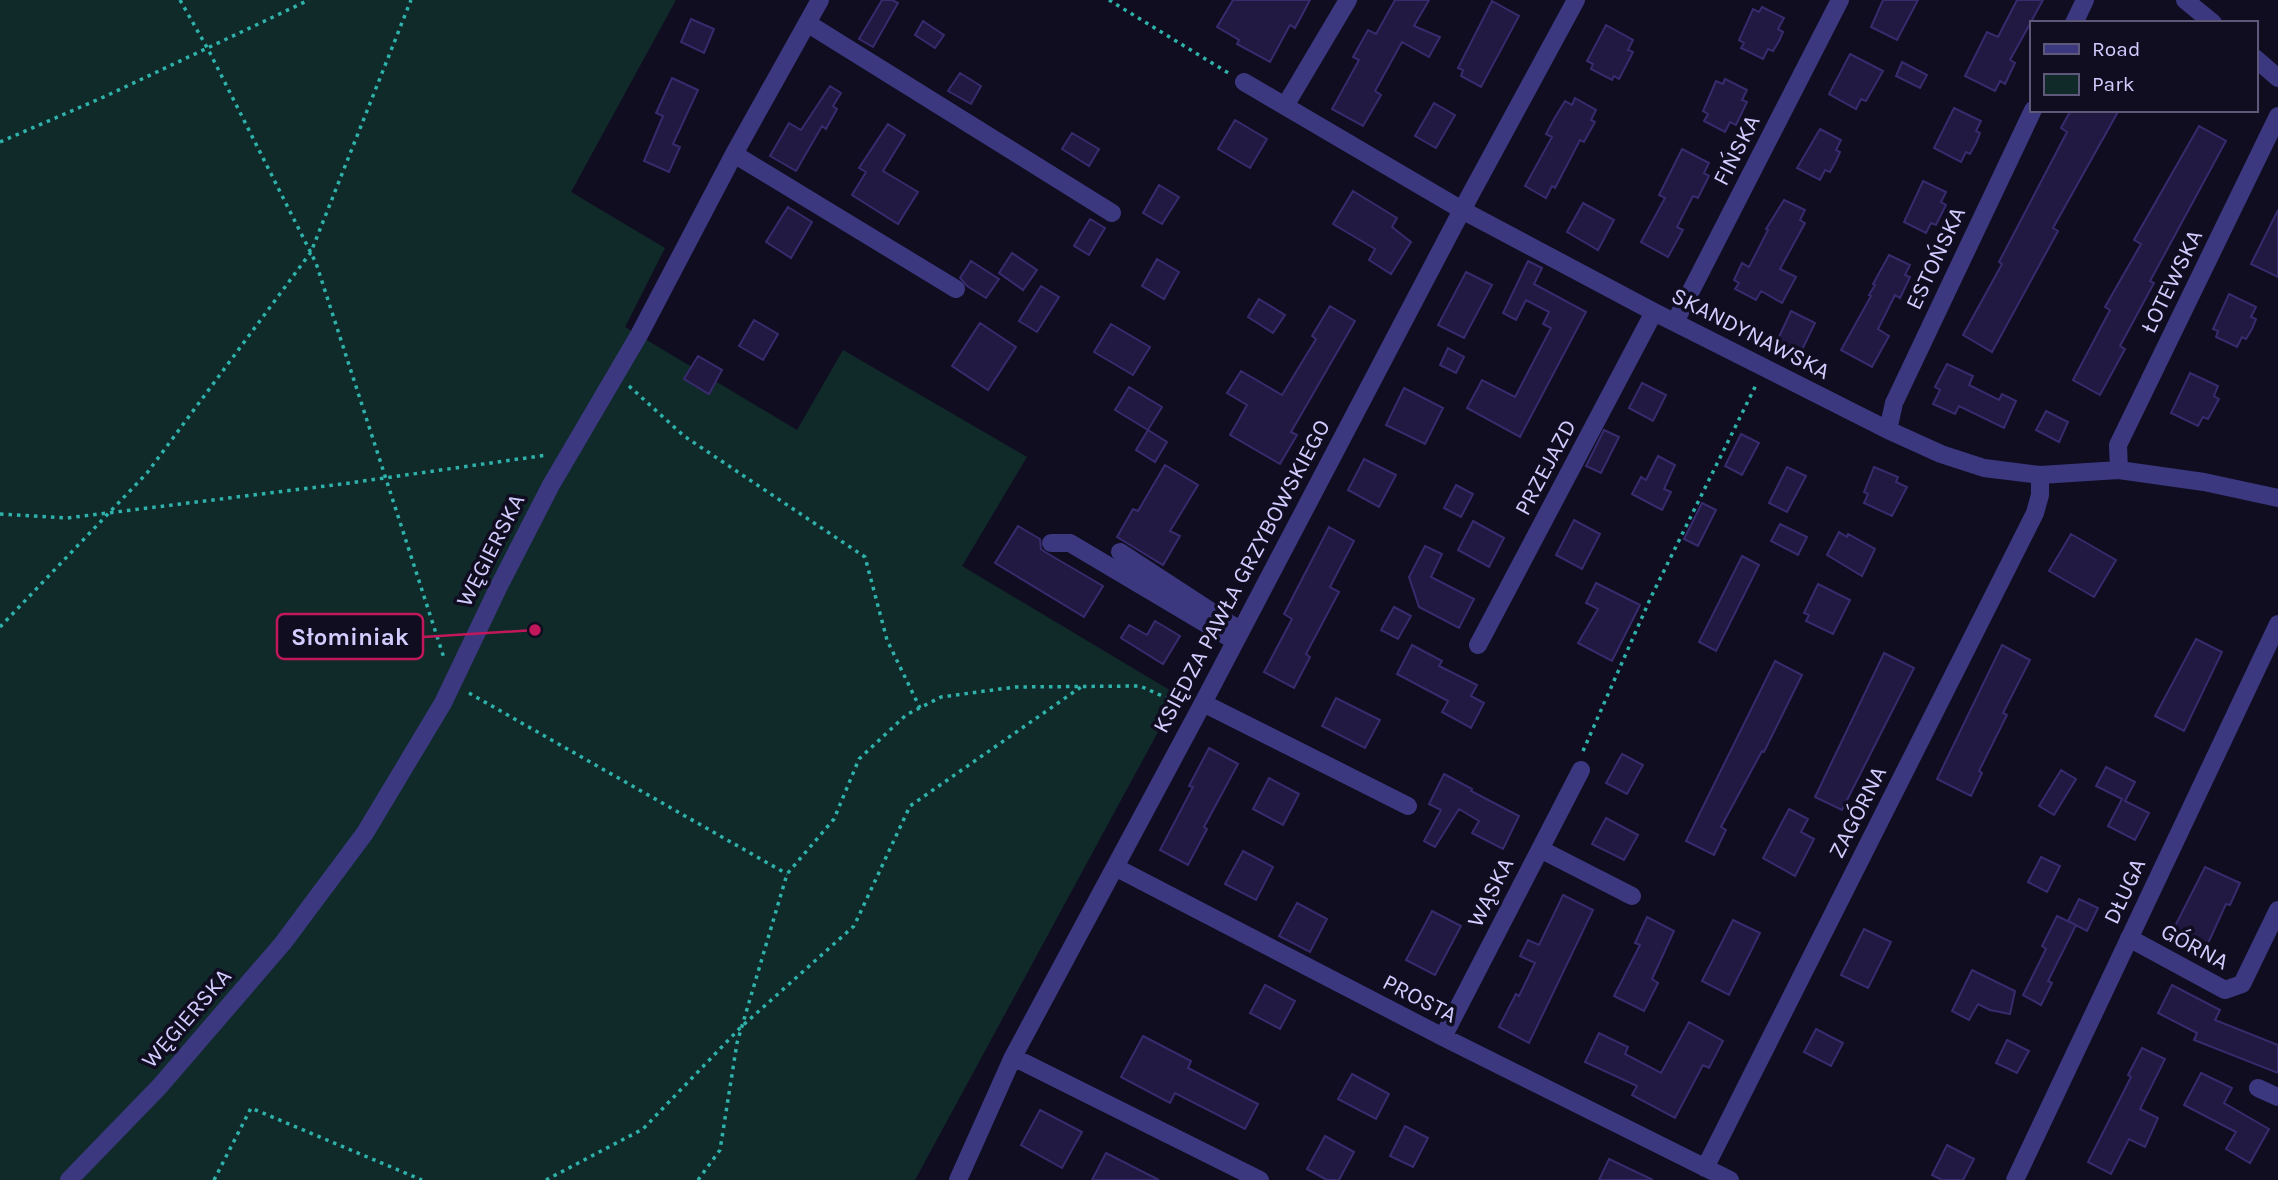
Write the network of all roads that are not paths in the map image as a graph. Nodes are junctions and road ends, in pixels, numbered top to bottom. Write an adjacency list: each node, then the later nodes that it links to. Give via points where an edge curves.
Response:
1 (820, 0): 9 (street, WĘGIERSKA)
2 (1348, 0): 13 (street)
3 (1576, 0): 17 (street, KSIĘDZA PAWŁA GRZYBOWSKIEGO)
4 (1840, 0): 21 (street, FIŃSKA)
5 (2085, 0): 7 (street)
6 (2185, 0): 8 (street)
7 (2075, 21)
8 (2211, 21)
9 (807, 23): 16 (street, WĘGIERSKA); 18 (street)
10 (2257, 60): 11 (street)
11 (2278, 78)
12 (1244, 82): 13 (street, SKANDYNAWSKA)
13 (1285, 106): 17 (street, SKANDYNAWSKA)
14 (2032, 112): 22 (street, ESTOŃSKA, via 1894,402)
15 (2278, 116): 23 (street, ŁOTEWSKA, via 2118,445)
16 (734, 154): 19 (street); 44 (street, WĘGIERSKA, via 570,452 452,683 365,833 283,943 160,1086)
17 (1462, 210): 20 (street, SKANDYNAWSKA); 29 (street, KSIĘDZA PAWŁA GRZYBOWSKIEGO)
18 (1112, 213)
19 (956, 289)
20 (1654, 312): 21 (street, SKANDYNAWSKA); 30 (street, PRZEJAZD)
21 (1675, 322): 22 (street, SKANDYNAWSKA)
22 (1888, 430): 24 (street, SKANDYNAWSKA, via 1984,468)
23 (2119, 470): 24 (street, SKANDYNAWSKA); 25 (street, SKANDYNAWSKA)
24 (2040, 475): 43 (street, ZAGÓRNA, via 2035,513)
25 (2278, 498)
26 (1051, 543): 29 (street, via 1070,543)
27 (1120, 552): 29 (street)
28 (2278, 624): 38 (street, DŁUGA)
29 (1238, 636): 31 (street, KSIĘDZA PAWŁA GRZYBOWSKIEGO)
30 (1478, 646)
31 (1200, 708): 33 (street); 35 (street, KSIĘDZA PAWŁA GRZYBOWSKIEGO)
32 (1581, 770): 34 (street, WĄSKA)
33 (1408, 806)
34 (1540, 849): 36 (street); 39 (street, WĄSKA)
35 (1115, 867): 39 (street, PROSTA); 40 (street, KSIĘDZA PAWŁA GRZYBOWSKIEGO)
36 (1632, 896)
37 (2278, 910): 38 (street, GÓRNA, via 2242,984 2225,990)
38 (2129, 938): 48 (street, DŁUGA)
39 (1443, 1037): 43 (street, PROSTA)
40 (1013, 1057): 45 (street, KSIĘDZA PAWŁA GRZYBOWSKIEGO); 46 (street)
41 (2258, 1088): 42 (street)
42 (2278, 1097)
43 (1705, 1168): 47 (street, PROSTA)
44 (69, 1180)
45 (958, 1180)
46 (1260, 1180)
47 (1730, 1180)
48 (2015, 1180)

